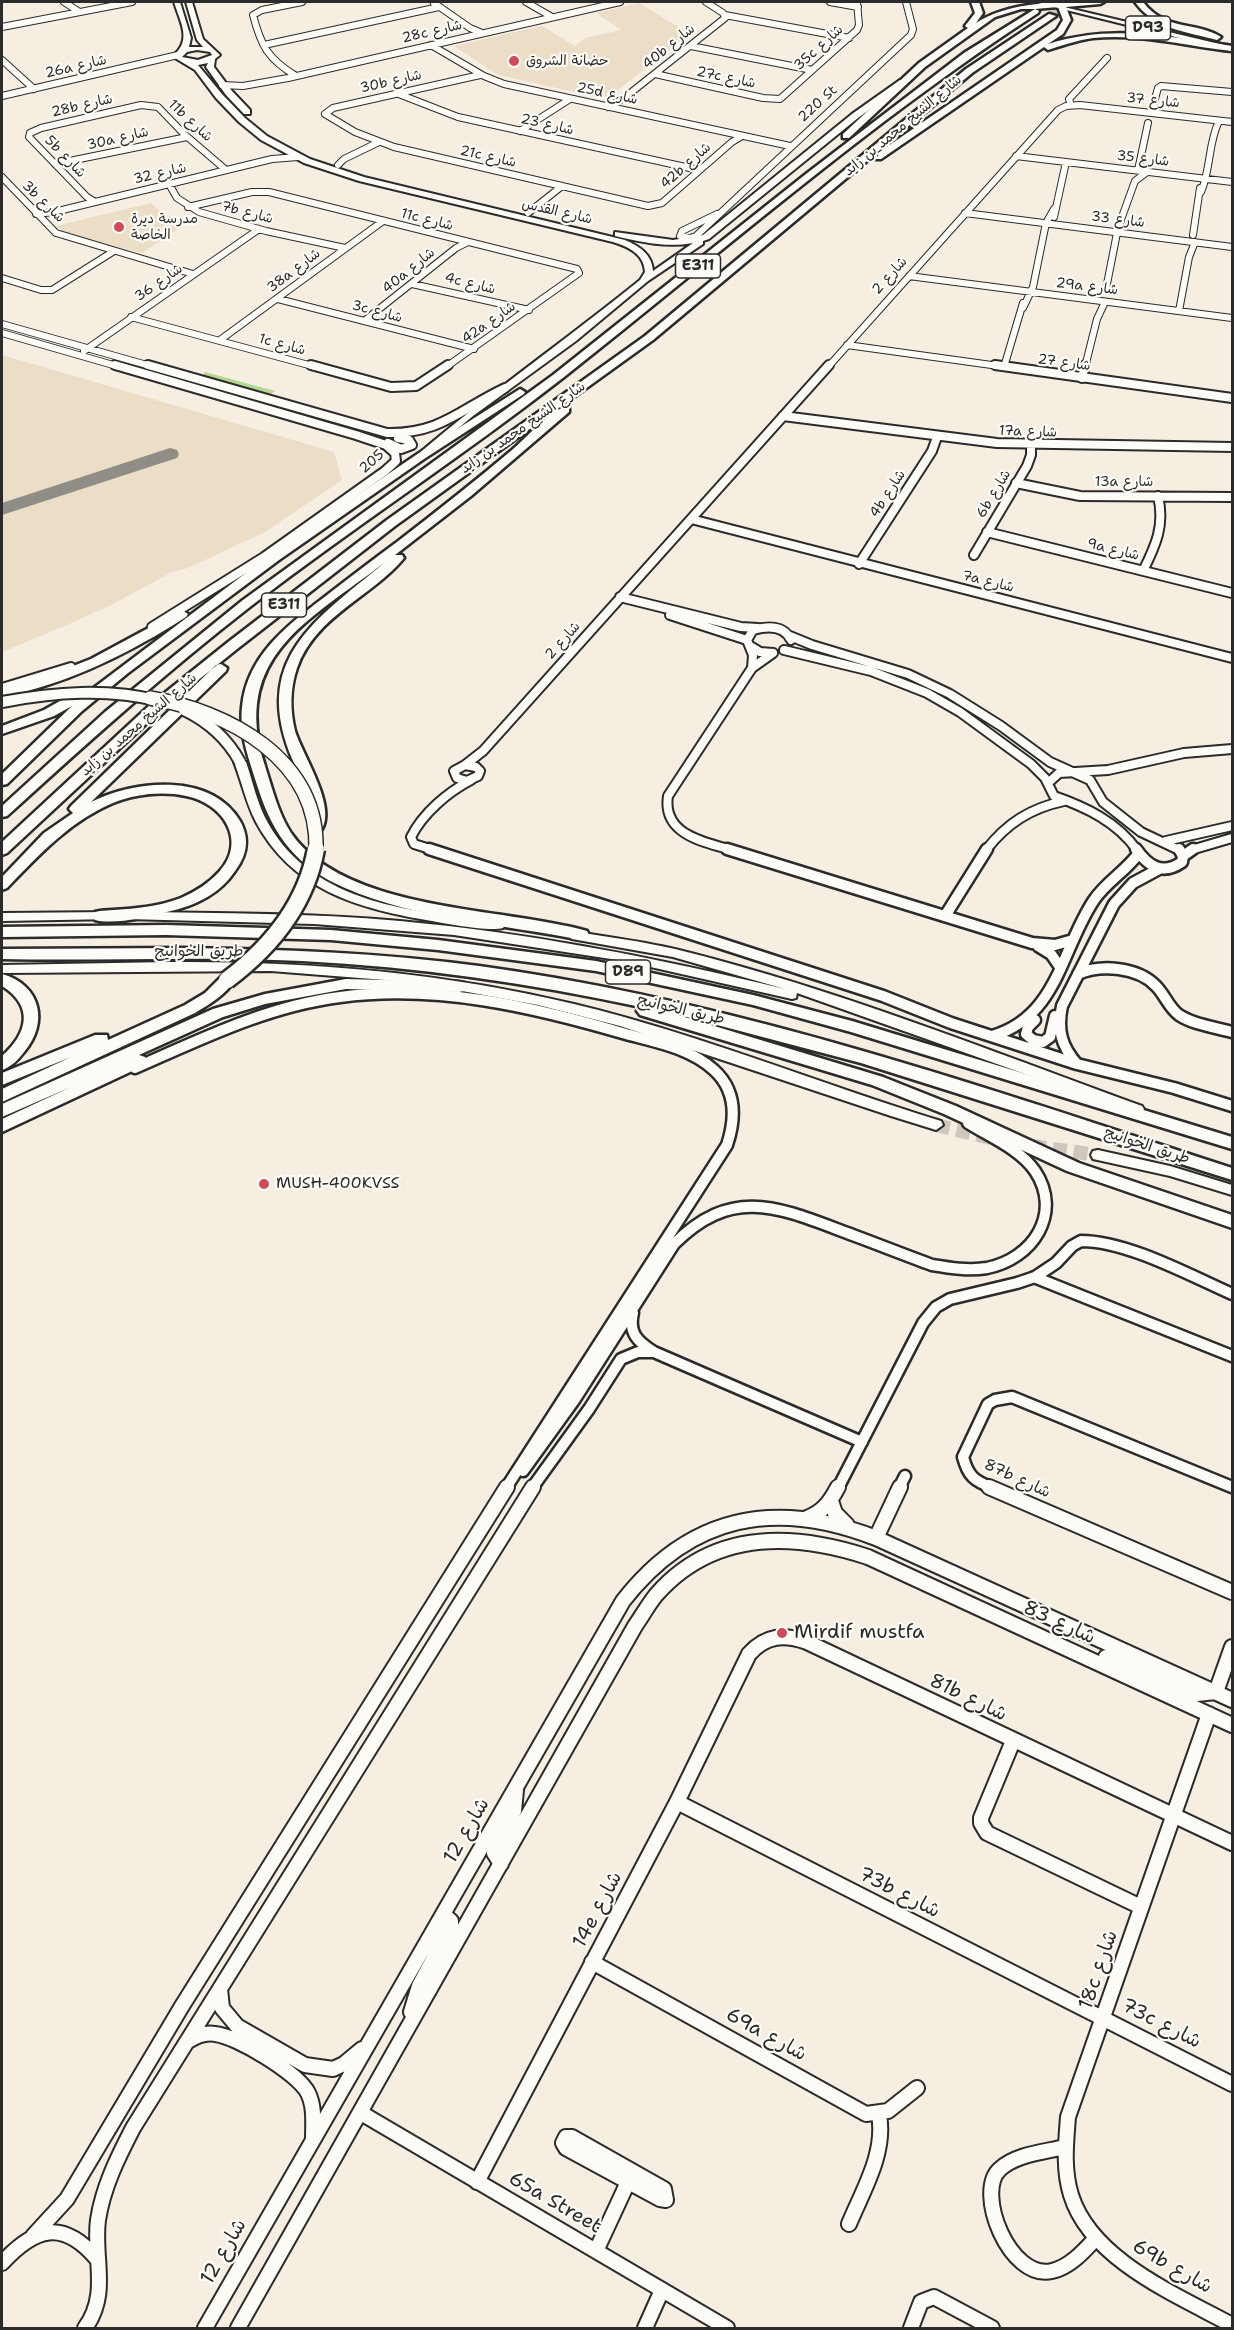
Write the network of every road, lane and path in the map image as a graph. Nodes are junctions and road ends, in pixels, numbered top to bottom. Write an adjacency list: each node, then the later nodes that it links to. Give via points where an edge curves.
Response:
1 (132, 2): 19 (street)
2 (177, 2): 39 (main road, via 188,38)
3 (189, 2): 36 (main road, via 200,40)
4 (302, 2): 33 (street, via 258,11 253,17)
5 (526, 2): 23 (street)
6 (620, 2): 23 (street, 28c شارع)
7 (706, 2): 21 (street)
8 (830, 2): 15 (street)
9 (906, 2): 81 (street, 220 St, via 911,35)
10 (975, 2): 29 (highway, via 977,16)
11 (1100, 2): 16 (highway)
12 (1139, 2): 31 (highway, via 1167,23)
13 (66, 3): 19 (street); 20 (street)
14 (436, 4): 26 (street); 33 (street)
15 (858, 4): 30 (street, 35c شارع, via 858,28)
16 (1060, 4): 17 (main road, D93); 18 (highway); 24 (highway, via 1067,17); 31 (main road, D93); 37 (main road, D93)
17 (1036, 6): 95 (highway, شارع الشيخ محمد بن زايد / E311)
18 (1010, 9): 24 (highway, via 1044,10); 29 (highway, via 992,15)
19 (78, 11): 20 (street)
20 (71, 12): 25 (street)
21 (724, 15): 30 (street); 35 (street, 40b شارع)
22 (1052, 16): 99 (highway, شارع الشيخ محمد بن زايد / E311, via 969,71)
23 (550, 17): 27 (street, 28c شارع)
24 (1066, 25): 43 (highway)
25 (2, 27)
26 (470, 28): 27 (street); 28 (street)
27 (482, 33): 28 (street, 28c شارع)
28 (475, 35): 32 (street, 28c شارع)
29 (960, 36): 51 (highway)
30 (848, 39): 45 (street, 35c شارع)
31 (1233, 41)
32 (439, 43): 34 (street, 28c شارع); 38 (street, 25d شارع)
33 (263, 44): 46 (street, via 268,57)
34 (430, 45): 38 (street, 25d شارع); 49 (street, 28c شارع)
35 (692, 45): 45 (street); 48 (street, 40b شارع)
36 (208, 49): 39 (main road); 41 (main road, شارع القدس, via 216,53)
37 (1232, 49): 43 (highway, via 1149,36 1107,35 1061,42)
38 (443, 50): 47 (street, 25d شارع)
39 (182, 55): 44 (main road); 54 (street, 26a شارع)
40 (1107, 58): 65 (street, شارع 2, via 1069,99)
41 (212, 59): 44 (main road); 52 (main road, شارع القدس, via 210,67)
42 (2, 60): 54 (street)
43 (1017, 61): 99 (highway)
44 (190, 62): 82 (main road, شارع القدس, via 242,120)
45 (813, 69): 63 (street, 35c شارع, via 784,96)
46 (283, 70): 49 (street); 50 (street)
47 (477, 74): 55 (street, 30b شارع); 60 (street, 25d شارع)
48 (654, 75): 61 (street, 40b شارع); 63 (street, 27c شارع)
49 (296, 76): 50 (street, 28c شارع)
50 (288, 78): 53 (street, 28c شارع)
51 (903, 82): 95 (highway); 116 (main road, شارع القدس, via 846,123)
52 (222, 85): 53 (street, 28c شارع); 57 (main road, شارع القدس)
53 (248, 85): 57 (street, 28c شارع)
54 (31, 89): 59 (street, 26a شارع)
55 (403, 92): 58 (street, 30b شارع); 62 (street, شارع 23)
56 (1233, 92): 69 (street, via 1161,86)
57 (229, 93): 88 (main road, شارع القدس, via 275,135)
58 (396, 93): 62 (street, شارع 23); 68 (street, 30b شارع)
59 (2, 96)
60 (566, 98): 66 (street, 25d شارع); 73 (street)
61 (624, 98): 66 (street, 40b شارع); 67 (street, 40b شارع)
62 (409, 99): 74 (street, شارع 23, via 458,117)
63 (773, 99)
64 (141, 105): 76 (street, 28b شارع); 77 (street, 11b شارع, via 159,107)
65 (1071, 105): 69 (street, شارع 37); 83 (street, شارع 2, via 1058,110)
66 (608, 107): 67 (street, 25d شارع)
67 (617, 109): 78 (street, 25d شارع)
68 (326, 111): 79 (street, 21c شارع, via 326,116 340,125)
69 (1151, 113): 70 (street, شارع 37, via 1171,119)
70 (1216, 120): 71 (street, شارع 37); 97 (street)
71 (1233, 122)
72 (1148, 123): 91 (street)
73 (531, 126): 74 (street); 75 (street)
74 (519, 131): 75 (street, شارع 23)
75 (527, 133): 93 (street, شارع 23)
76 (29, 134): 89 (street, 5b شارع)
77 (185, 135): 89 (street, 30a شارع); 90 (street, 11b شارع)
78 (739, 135): 80 (street, 25d شارع); 93 (street, 42b شارع)
79 (378, 141): 88 (street); 101 (street, 21c شارع)
80 (774, 143): 81 (street, 25d شارع); 81 (street, 25d شارع)
81 (790, 146): 109 (street, 220 St)
82 (282, 148): 84 (main road, شارع القدس); 85 (street)
83 (1017, 155): 86 (street, شارع 35); 107 (street, شارع 2)
84 (298, 157): 85 (street, شارع 32); 87 (main road, شارع القدس)
85 (272, 159): 90 (street, شارع 32)
86 (1068, 162): 91 (street, شارع 35); 112 (street)
87 (315, 164): 94 (main road); 114 (main road, شارع القدس, via 362,179)
88 (339, 165): 94 (main road, شارع القدس)
89 (57, 166): 102 (street, 5b شارع)
90 (230, 169): 100 (street, شارع 32)
91 (1135, 170): 92 (street, شارع 35)
92 (1148, 171): 97 (street, شارع 35); 115 (street, via 1135,181)
93 (698, 172): 104 (street, 42b شارع)
94 (369, 175): 108 (main road, شارع القدس)
95 (809, 176): 148 (highway, شارع الشيخ محمد بن زايد / E311)
96 (2, 177): 110 (street, 3b شارع)
97 (1204, 178): 98 (street, شارع 35); 118 (street)
98 (1233, 182)
99 (837, 183): 151 (highway, شارع الشيخ محمد بن زايد / E311, via 649,338)
100 (166, 185): 102 (street, شارع 32); 105 (street, 7b شارع)
101 (562, 186): 104 (street, 21c شارع); 108 (street)
102 (90, 200): 110 (street, شارع 32)
103 (206, 204): 105 (street); 106 (street); 111 (street, 11c شارع, via 252,192 272,192)
104 (656, 206)
105 (188, 207): 106 (street, 7b شارع)
106 (195, 210): 113 (street, 7b شارع)
107 (966, 212): 112 (street, شارع 33); 125 (street, شارع 2)
108 (528, 213): 117 (main road, شارع القدس)
109 (717, 214): 109 (street, 220 St, via 682,231 680,236 693,237)
110 (37, 215): 121 (street, 3b شارع, via 63,236)
111 (381, 221): 119 (street, 11c شارع); 122 (street, 38a شارع)
112 (1049, 224): 115 (street, شارع 33); 130 (street)
113 (257, 229): 122 (street, 7b شارع); 124 (street, شارع 36)
114 (591, 233): 117 (main road, via 657,253 664,249); 128 (main road, شارع القدس, via 624,242 643,255 650,269)
115 (1119, 233): 118 (street, شارع 33); 129 (street)
116 (706, 237): 117 (main road, شارع القدس, via 677,243); 128 (main road)
117 (638, 238)
118 (1192, 240): 120 (street, شارع 33); 134 (street)
119 (465, 241): 123 (street, 11c شارع); 127 (street, 40a شارع)
120 (1233, 247)
121 (111, 250): 124 (street, 3b شارع); 126 (street, via 52,290)
122 (342, 250): 131 (street, 38a شارع)
123 (577, 269): 133 (street, 42a شارع, via 576,277)
124 (194, 273): 135 (street, شارع 36)
125 (910, 274): 130 (street, 29a شارع); 143 (street, شارع 2)
126 (2, 278)
127 (414, 282): 133 (street, 4c شارع); 137 (street, 40a شارع)
128 (643, 282): 152 (main road)
129 (1106, 289)
130 (1028, 292): 132 (street, 29a شارع); 149 (street)
131 (279, 298): 137 (street, 3c شارع); 140 (street, 38a شارع)
132 (1102, 301): 134 (street, 29a شارع); 150 (street)
133 (527, 311): 146 (street, 42a شارع)
134 (1176, 311): 136 (street, 29a شارع)
135 (133, 316): 140 (street, 1c شارع); 142 (street, شارع 36)
136 (1233, 318)
137 (366, 321): 146 (street, 3c شارع)
138 (2, 324): 144 (street, 205)
139 (2, 333): 141 (street, 205)
140 (225, 339): 153 (street, 1c شارع)
141 (25, 340): 145 (street, via 78,351); 157 (street, 205)
142 (98, 341): 144 (street); 145 (street, شارع 36); 147 (street)
143 (848, 344): 149 (street, شارع 27); 155 (street, شارع 2)
144 (74, 345): 145 (street, 205)
145 (87, 349): 147 (street, 205)
146 (472, 350): 153 (street, 42a شارع, via 416,386)
147 (99, 352): 156 (street, 205)
148 (586, 354): 161 (highway); 201 (highway, شارع الشيخ محمد بن زايد / E311, via 238,610 110,715)
149 (1004, 367): 150 (street, شارع 27)
150 (1082, 378): 154 (street, شارع 27)
151 (586, 383): 163 (highway, via 569,407); 178 (highway, شارع الشيخ محمد بن زايد / E311, via 391,523)
152 (507, 387): 156 (street, 205, via 429,430 401,434); 161 (main road)
153 (405, 388)
154 (1233, 398)
155 (785, 414): 158 (street, 17a شارع); 166 (street, شارع 2)
156 (364, 428): 157 (street, via 413,443 401,449)
157 (356, 435): 184 (street, 205, via 390,448 396,456 395,463 264,557 131,639 72,667)
158 (938, 437): 159 (street, 17a شارع); 170 (street, 4b شارع)
159 (1031, 445): 160 (street, 17a شارع); 162 (street, 6b شارع, via 1029,460)
160 (1233, 447)
161 (420, 457): 169 (highway)
162 (1016, 483): 164 (street, 13a شارع, via 1080,496); 167 (street, 6b شارع)
163 (467, 494): 202 (highway, via 330,613 295,657 285,693 286,718 318,805); 216 (highway, via 278,641 251,687 250,744 281,827 292,844 337,878 402,902)
164 (1158, 496): 165 (street, 13a شارع); 171 (street, via 1162,528)
165 (1233, 497)
166 (689, 520): 170 (street, 7a شارع); 173 (street, شارع 2)
167 (987, 532): 168 (street, 6b شارع); 171 (street, 9a شارع)
168 (974, 555)
169 (275, 557): 183 (highway); 185 (highway, via 110,656)
170 (859, 564): 181 (street, 7a شارع)
171 (1143, 571): 172 (street, 9a شارع)
172 (1233, 593)
173 (619, 598): 174 (street); 190 (street, شارع 2)
174 (643, 605): 175 (street); 177 (street)
175 (758, 628): 176 (street, via 777,628); 177 (street, via 749,633)
176 (790, 636): 179 (street, via 791,644); 194 (street, via 922,680 986,715 1050,762)
177 (749, 643): 180 (street, via 760,652); 182 (street)
178 (232, 646): 206 (highway, via 220,669); 207 (highway, شارع الشيخ محمد بن زايد / E311, via 156,707)
179 (784, 650): 180 (street); 197 (street, via 871,671 927,693 1000,739 1036,768)
180 (773, 653): 182 (street)
181 (1233, 658)
182 (752, 668): 213 (street, via 668,796 666,810 672,823 695,839)
183 (123, 670): 188 (highway, via 49,712); 196 (highway, via 77,708)
184 (2, 688)
185 (2, 693)
186 (150, 698): 187 (main road, bridge, via 83,693); 202 (highway, bridge, via 222,718 266,746 297,780); 216 (main road, bridge, via 208,724 230,744 262,823 278,847 301,870 338,892 409,915)
187 (2, 702)
188 (2, 730)
189 (1233, 749): 193 (street, via 1167,756)
190 (483, 751): 191 (street, شارع 2); 192 (street)
191 (465, 765): 192 (street); 195 (street, via 456,769 455,776)
192 (478, 769): 195 (street, via 478,776)
193 (1116, 769): 194 (street); 198 (street)
194 (1073, 772): 197 (street, via 1054,776); 198 (street, via 1090,780)
195 (471, 780): 234 (street, via 450,790 414,829 414,844 883,996)
196 (2, 781)
197 (1048, 785): 199 (street, via 1054,796); 200 (street)
198 (1095, 789): 205 (street, via 1107,806 1141,832)
199 (1067, 801): 200 (street); 208 (street, via 1095,812 1131,840)
200 (1030, 811): 213 (street, via 982,854)
201 (2, 813)
202 (316, 826): 226 (highway, bridge, via 313,866 288,918 261,953)
203 (1233, 826): 205 (street)
204 (1233, 838): 209 (street, via 1196,847)
205 (1162, 841): 209 (street, via 1178,848)
206 (43, 842): 211 (highway); 212 (highway, via 97,805 136,791 189,792 217,803 228,813 239,832 239,851 216,884 169,907)
207 (2, 850)
208 (1139, 853): 210 (street, via 1147,864); 217 (street, via 1100,892)
209 (1183, 856): 210 (street, via 1175,867)
210 (1158, 868): 219 (street, via 1141,876 1116,898)
211 (2, 885)
212 (100, 916): 214 (main road); 232 (main road, via 341,921 497,936 700,972)
213 (945, 916): 218 (street)
214 (2, 917)
215 (2, 932): 245 (highway, طريق الخوانيج / D89, via 166,930 331,935 596,966 753,1000 852,1027)
216 (582, 935): 232 (main road, via 752,974)
217 (1073, 940): 218 (street, via 1055,945); 221 (street)
218 (1032, 943): 221 (street, via 1051,954)
219 (1091, 945): 222 (street); 224 (street)
220 (2, 954): 229 (highway, طريق الخوانيج / D89, via 218,952 325,956 483,973)
221 (1060, 967): 230 (street)
222 (1110, 968): 224 (street); 233 (street, via 1151,982 1183,1017)
223 (2, 969): 228 (main road, via 269,967)
224 (1078, 974): 231 (street)
225 (2, 979): 235 (highway, via 21,991 32,1011 28,1035)
226 (227, 980): 237 (highway, via 164,1013); 239 (highway, via 196,1006)
227 (379, 984): 228 (highway); 238 (highway, via 308,995 248,1012); 242 (highway, via 330,986 234,1008)
228 (459, 987): 243 (main road, via 575,1009 650,1030)
229 (587, 992): 241 (highway, via 840,1069); 248 (highway, طريق الخوانيج / D89, via 664,1005 749,1026 918,1074)
230 (1044, 1000): 231 (street, via 1026,1030 1033,1040 1043,1042 1050,1037); 234 (street, via 1018,1028)
231 (1062, 1006): 236 (street, via 1060,1038)
232 (898, 1024): 245 (main road)
233 (1233, 1032)
234 (990, 1036): 236 (street)
235 (2, 1064)
236 (1077, 1064): 240 (street)
237 (2, 1079)
238 (84, 1088): 244 (highway); 259 (street, via 273,1012 321,1001 383,994 436,996 568,1018 681,1050 713,1070 728,1088 735,1110 727,1145)
239 (2, 1096)
240 (1233, 1106)
241 (950, 1110): 250 (highway, via 1084,1172); 253 (street, via 1021,1156 1043,1186 1047,1202 1044,1226 1030,1248 1015,1259 976,1270 954,1270 784,1209 741,1207 721,1211 686,1230)
242 (2, 1111)
243 (936, 1125)
244 (2, 1126)
245 (1189, 1130): 246 (highway, طريق الخوانيج / D89)
246 (1233, 1143)
247 (1098, 1155): 249 (main road)
248 (1233, 1174)
249 (1233, 1190)
250 (1233, 1222)
251 (1034, 1277): 252 (street, via 1050,1268 1072,1245 1095,1241); 255 (street); 256 (street, via 939,1303 923,1323)
252 (1233, 1294)
253 (636, 1304): 254 (street, via 631,1320 634,1337); 259 (street, via 549,1437)
254 (654, 1352): 256 (street); 281 (street, via 638,1352 621,1359 534,1485)
255 (1233, 1356)
256 (862, 1442): 260 (street)
257 (904, 1476): 263 (street)
258 (1233, 1487): 264 (street, 87b شارع, via 1012,1397 988,1404 963,1457 967,1472 980,1483)
259 (507, 1488): 295 (street, via 182,2006 67,2199)
260 (831, 1502): 261 (street, via 820,1513); 262 (street, via 835,1513)
261 (806, 1518): 262 (street, شارع 12); 273 (street, شارع 12, via 765,1518 723,1526 683,1544 647,1571 623,1601)
262 (852, 1529): 263 (street, شارع 12)
263 (876, 1539): 268 (street, شارع 83)
264 (1233, 1592)
265 (1233, 1647): 268 (street)
266 (749, 1654): 272 (street, 81b شارع, via 764,1639 797,1638); 274 (street, 14e شارع)
267 (1105, 1666): 268 (street, via 1106,1657 1113,1657 1197,1694); 270 (street, شارع 83); 277 (street, شارع 83, via 868,1557 817,1541 764,1539 714,1553 698,1560 658,1592)
268 (1216, 1692): 269 (street, شارع 83)
269 (1233, 1700)
270 (1209, 1714): 271 (street, شارع 83); 275 (street, 18c شارع)
271 (1233, 1725)
272 (1013, 1741): 275 (street, 81b شارع); 278 (street, via 982,1813 983,1828 991,1837)
273 (516, 1786): 277 (street, via 514,1811 494,1853); 279 (street, شارع 12)
274 (677, 1802): 280 (street, 14e شارع); 282 (street, 73b شارع)
275 (1173, 1815): 276 (street); 278 (street, 18c شارع)
276 (1233, 1843)
277 (501, 1864): 283 (street)
278 (1141, 1907): 282 (street, 18c شارع)
279 (443, 1914): 283 (street, via 451,1926 419,1986); 284 (street, شارع 12)
280 (592, 1962): 289 (street, 69a شارع, via 860,2112); 292 (street, 14e شارع)
281 (220, 1987): 284 (street, via 222,2008 232,2022 305,2065 333,2068 350,2060); 285 (street)
282 (1103, 2019): 286 (street, 73c شارع); 291 (street, 18c شارع, via 1068,2116)
283 (410, 2021): 288 (street)
284 (371, 2040): 290 (street, شارع 12)
285 (185, 2043): 290 (street, via 215,2032 293,2074 308,2092); 299 (street, via 133,2128 107,2182 96,2236)
286 (1233, 2084)
287 (917, 2088): 289 (street, via 896,2108)
288 (361, 2113): 292 (street, 65a Street); 304 (street)
289 (879, 2115): 294 (street, via 881,2144)
290 (313, 2141): 303 (street, شارع 12)
291 (1065, 2147): 296 (street, 18c شارع, via 1068,2185 1084,2222); 296 (street, via 1000,2167 990,2187 994,2213 1009,2251 1020,2264 1035,2271 1070,2264)
292 (477, 2182): 297 (street, 65a Street)
293 (628, 2182): 293 (street, via 666,2200 664,2189 569,2136 564,2139 566,2148); 297 (street)
294 (849, 2224)
295 (33, 2236): 298 (street); 299 (street, via 52,2231 71,2234 86,2244)
296 (1096, 2238): 301 (street, 69b شارع, via 1126,2266)
297 (596, 2251): 300 (street, 65a Street)
298 (5, 2256)
299 (97, 2259): 302 (street, via 101,2280 98,2302)
300 (662, 2290): 305 (street); 306 (street, 65a Street)
301 (1233, 2325)
302 (85, 2328)
303 (205, 2328)
304 (238, 2328)
305 (645, 2328)
306 (727, 2328)
307 (911, 2328): 308 (street, via 921,2302 934,2297)
308 (992, 2328)

